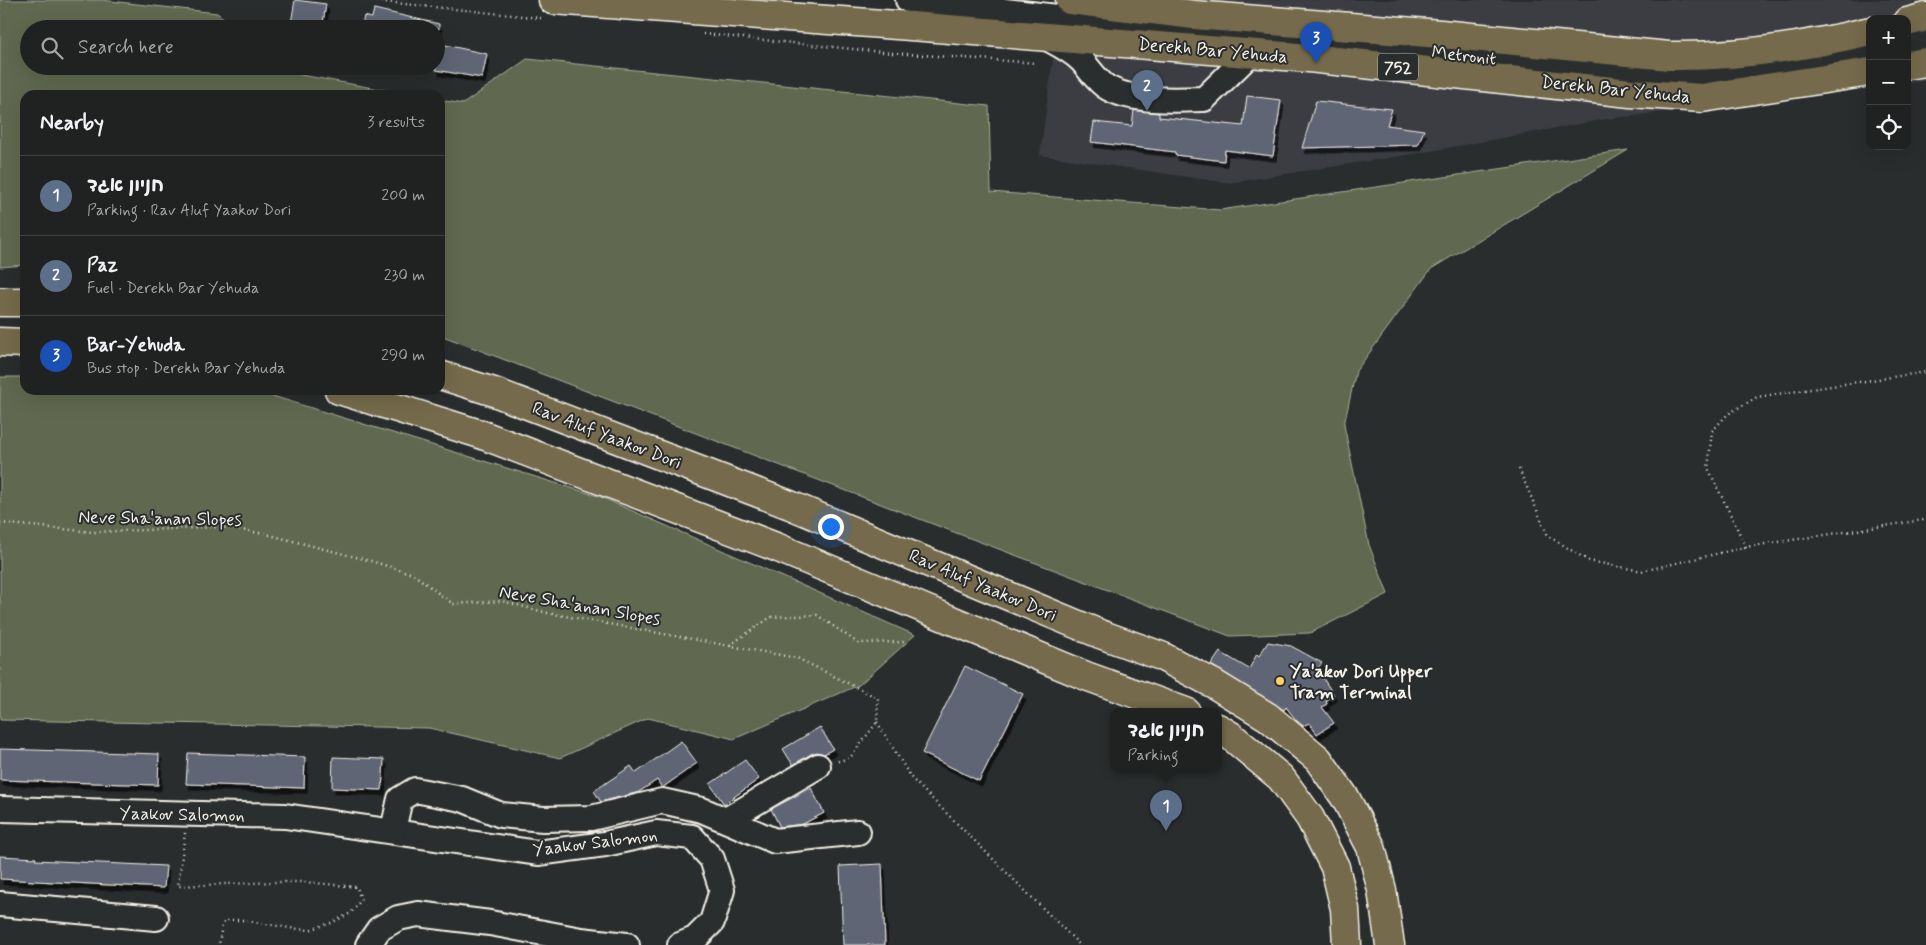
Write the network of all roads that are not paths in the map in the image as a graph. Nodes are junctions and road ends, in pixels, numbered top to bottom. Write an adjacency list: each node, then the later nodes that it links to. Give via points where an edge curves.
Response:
1 (1082, 1): 3 (main road, Derekh Bar Yehuda / 752)
2 (921, 7): 4 (main road, Derekh Bar Yehuda / 752); 8 (main road, Derekh Bar Yehuda / 752); 11 (street, Metronit, via 1376,46 1669,77 1734,75)
3 (1195, 8): 7 (main road, Derekh Bar Yehuda / 752, via 1669,56 1745,53)
4 (550, 10)
5 (1926, 18): 6 (main road)
6 (1911, 21)
7 (1866, 32)
8 (1044, 36): 12 (main road, Derekh Bar Yehuda / 752); 12 (street, via 1080,59 1108,88 1136,97 1161,100 1204,99)
9 (1926, 42): 10 (street)
10 (1911, 44)
11 (1866, 53)
12 (1250, 54): 15 (main road, Derekh Bar Yehuda / 752, via 1702,98)
13 (1926, 62): 14 (main road)
14 (1911, 64)
15 (1866, 73)
16 (0, 302): 17 (main road)
17 (20, 302)
18 (0, 342): 19 (main road)
19 (20, 343)
20 (445, 377): 35 (main road, Rav Aluf Yaakov Dori, via 494,392 790,505 1100,634 1161,656 1214,684 1268,717 1318,759 1346,799 1371,848 1382,890)
21 (355, 395): 22 (main road, via 517,448 776,547 1086,676)
22 (1175, 708)
23 (1222, 730): 34 (main road, via 1281,778 1310,818 1335,867 1345,909)
24 (818, 766): 26 (street)
25 (0, 809): 27 (street, Yaakov Salomon, via 285,816)
26 (726, 820): 27 (street, Yaakov Salomon, via 702,810 662,802 591,818 543,820 501,815 462,799 415,790 400,799); 28 (street, Yaakov Salomon, via 775,840)
27 (393, 830): 33 (street, Yaakov Salomon, via 538,853 656,834 692,837 712,859 722,890 712,922 695,939)
28 (858, 832)
29 (0, 904): 30 (street)
30 (156, 918)
31 (368, 945): 32 (street, via 379,929 398,918 418,914 490,922 581,940)
32 (627, 945)
33 (680, 945)
34 (1347, 945)
35 (1390, 945)

